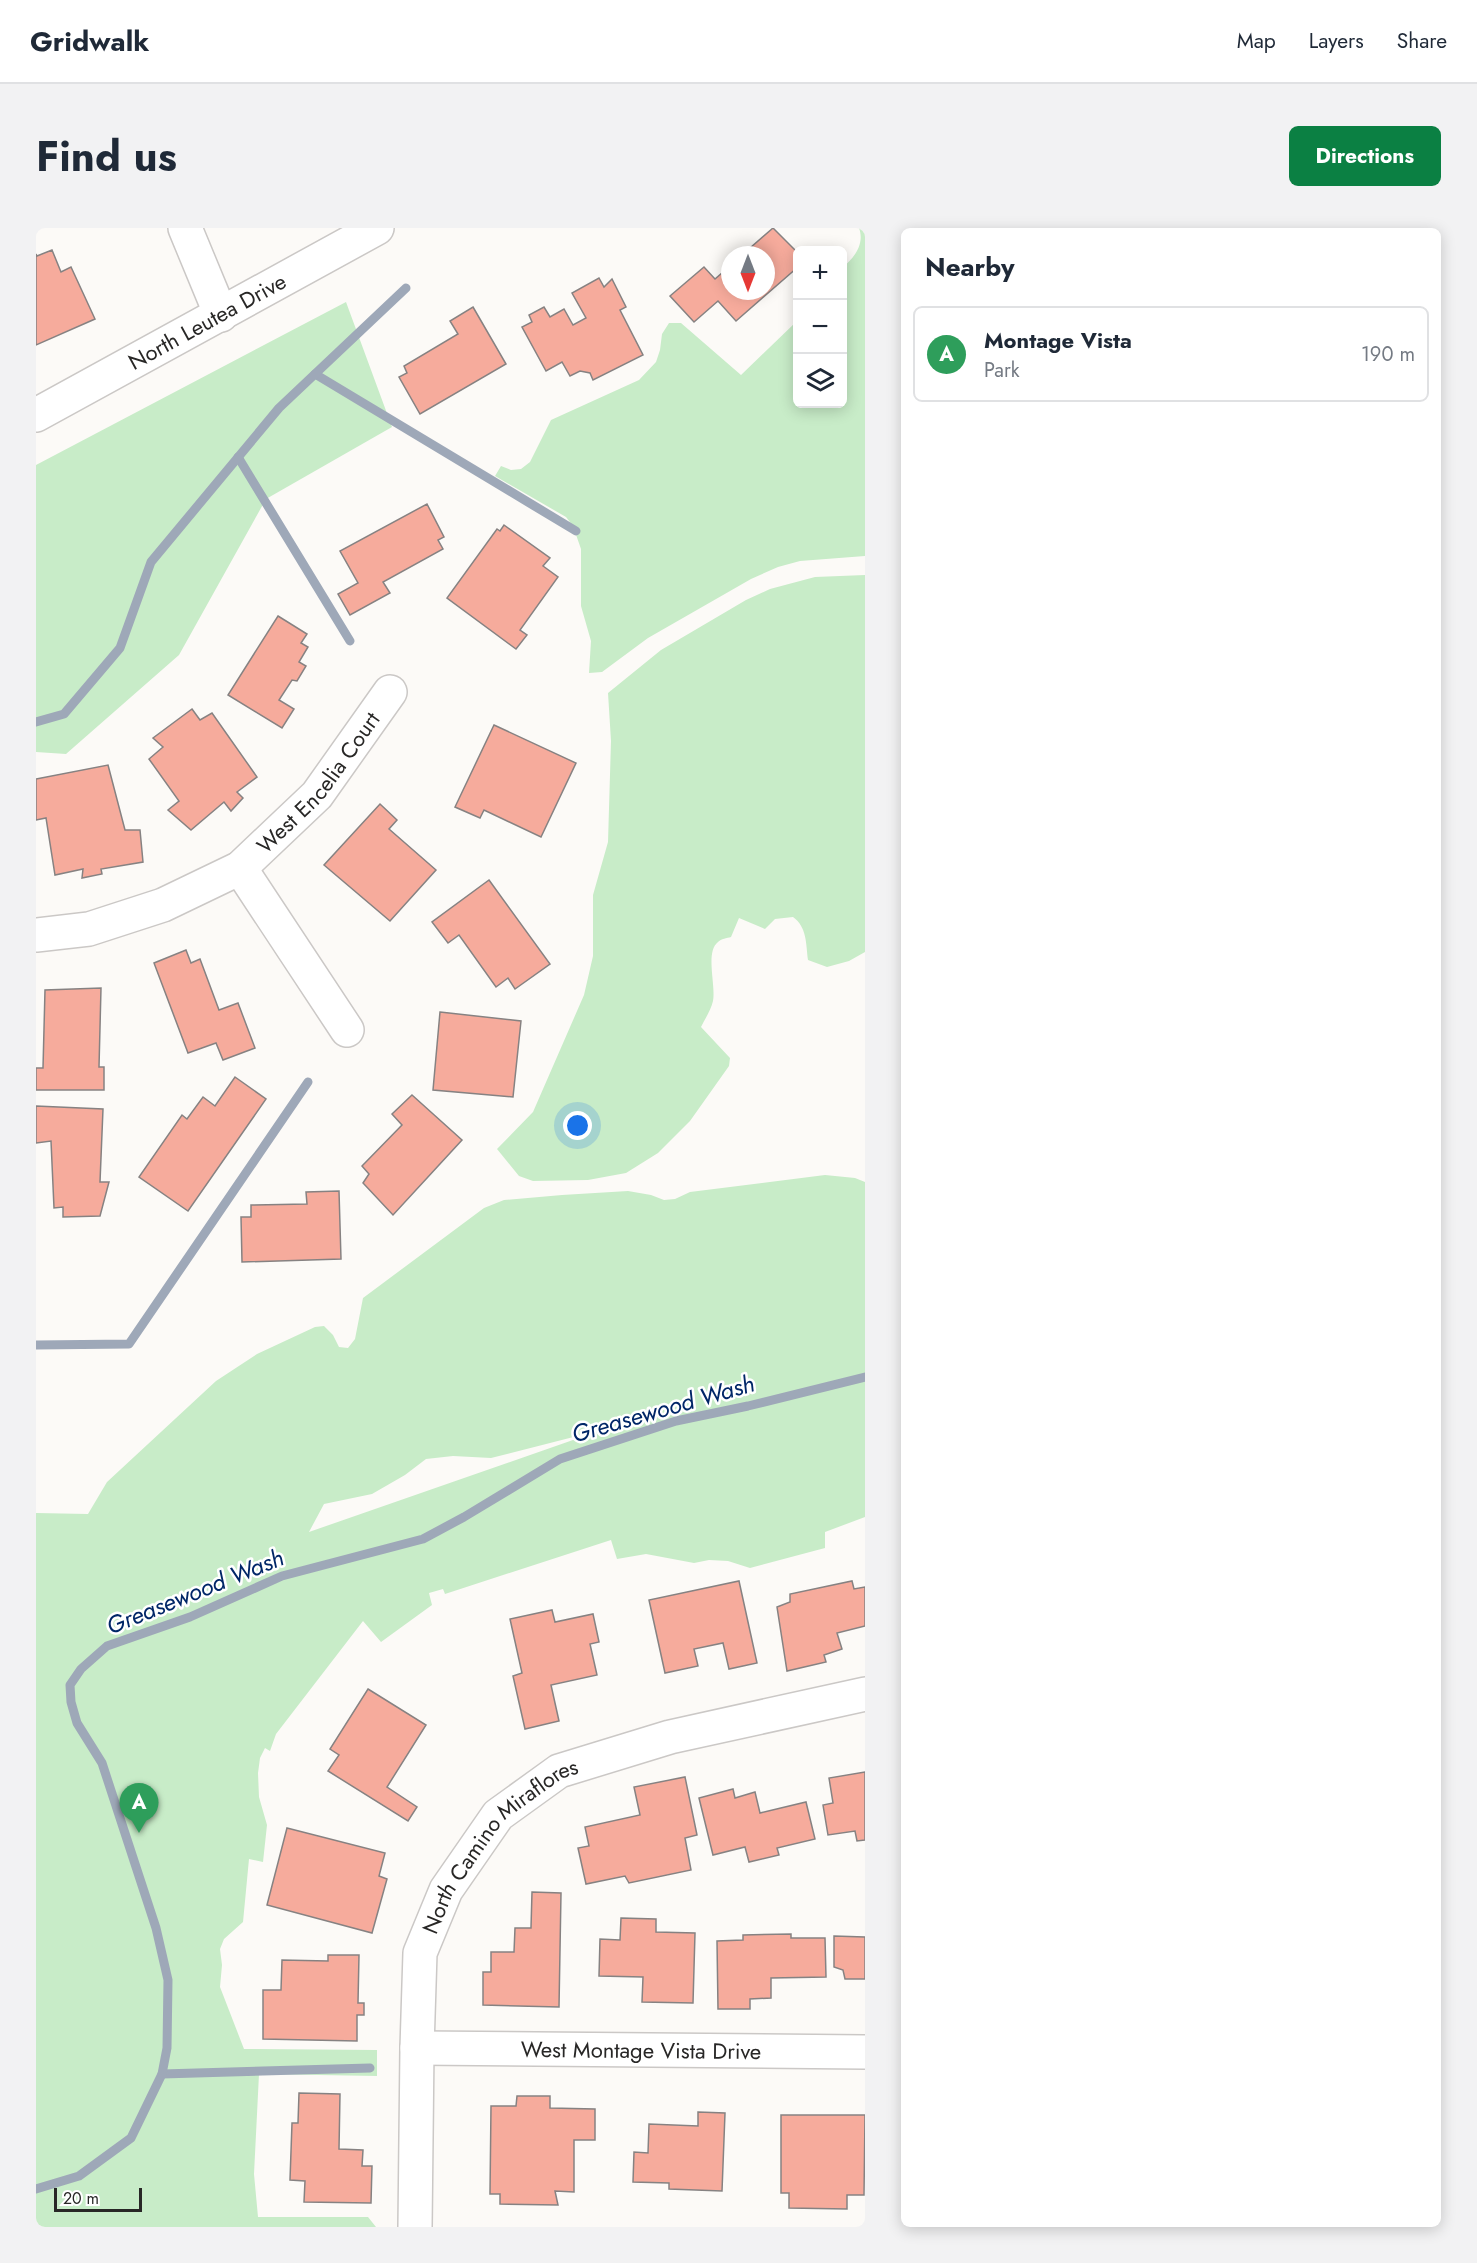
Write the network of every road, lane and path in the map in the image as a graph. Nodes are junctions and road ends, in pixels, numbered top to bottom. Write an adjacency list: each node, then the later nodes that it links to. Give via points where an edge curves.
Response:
1 (185, 228): 3 (street)
2 (377, 228): 3 (street, North Leutea Drive)
3 (220, 315): 4 (street, North Leutea Drive)
4 (36, 415)
5 (390, 692): 6 (street, West Encelia Court, via 317,795)
6 (240, 868): 7 (street, West Encelia Court, via 163,905 89,929); 8 (street, West Encelia Court)
7 (36, 934)
8 (347, 1030)
9 (865, 1694): 10 (street, North Camino Miraflores, via 670,1737 559,1771 498,1815 446,1890 420,1953)
10 (417, 2048): 11 (street, West Montage Vista Drive); 12 (street, North Camino Miraflores)
11 (865, 2052)
12 (415, 2227)

